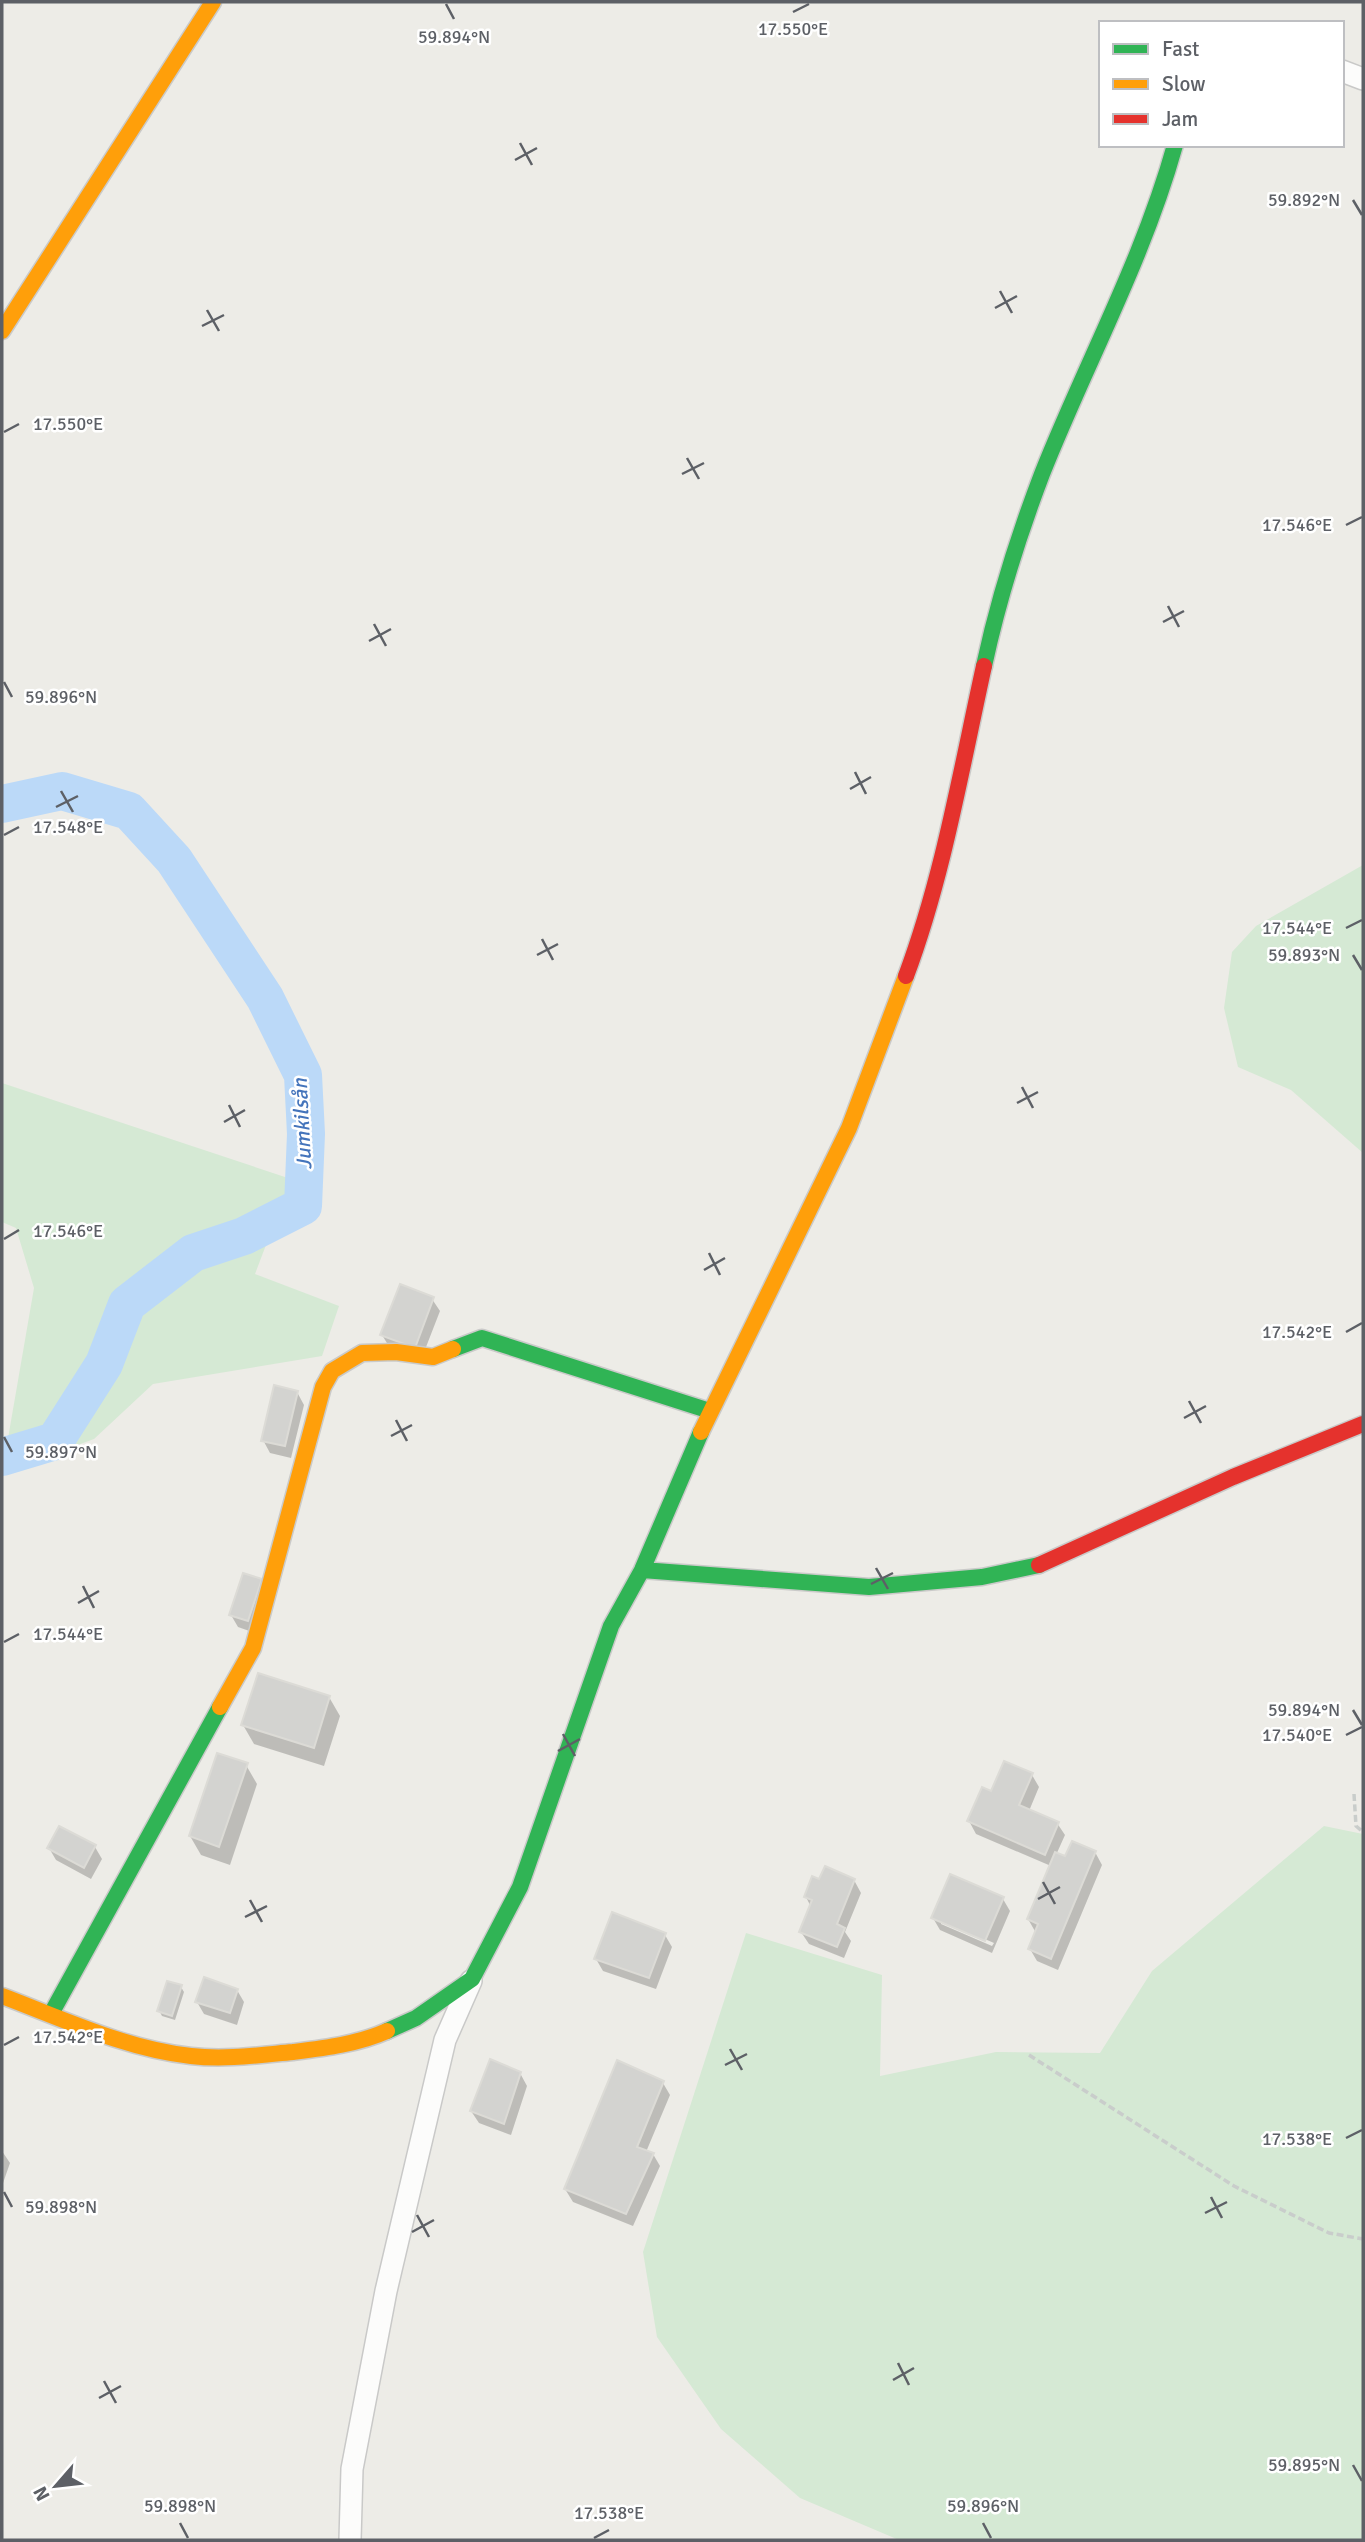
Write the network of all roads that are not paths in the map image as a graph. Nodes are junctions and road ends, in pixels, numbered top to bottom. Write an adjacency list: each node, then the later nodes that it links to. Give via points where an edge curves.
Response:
1 (213, 2): 5 (street)
2 (1344, 72): 3 (street)
3 (1363, 79)
4 (1174, 147): 6 (street, via 1159,203 1127,284 1064,423 1014,550 951,818 912,959 849,1128)
5 (2, 331)
6 (710, 1411): 8 (street); 11 (street, via 482,1338 433,1357 362,1353 332,1371 323,1387 253,1648)
7 (1363, 1424): 8 (street, via 1042,1564 982,1577 869,1587)
8 (642, 1570): 9 (street, via 611,1626 520,1886)
9 (472, 1979): 11 (street, via 416,2018 378,2035 278,2056 192,2056 107,2035); 12 (street, via 445,2040 386,2291 352,2469)
10 (2, 1996): 11 (street)
11 (51, 2014)
12 (350, 2540)

